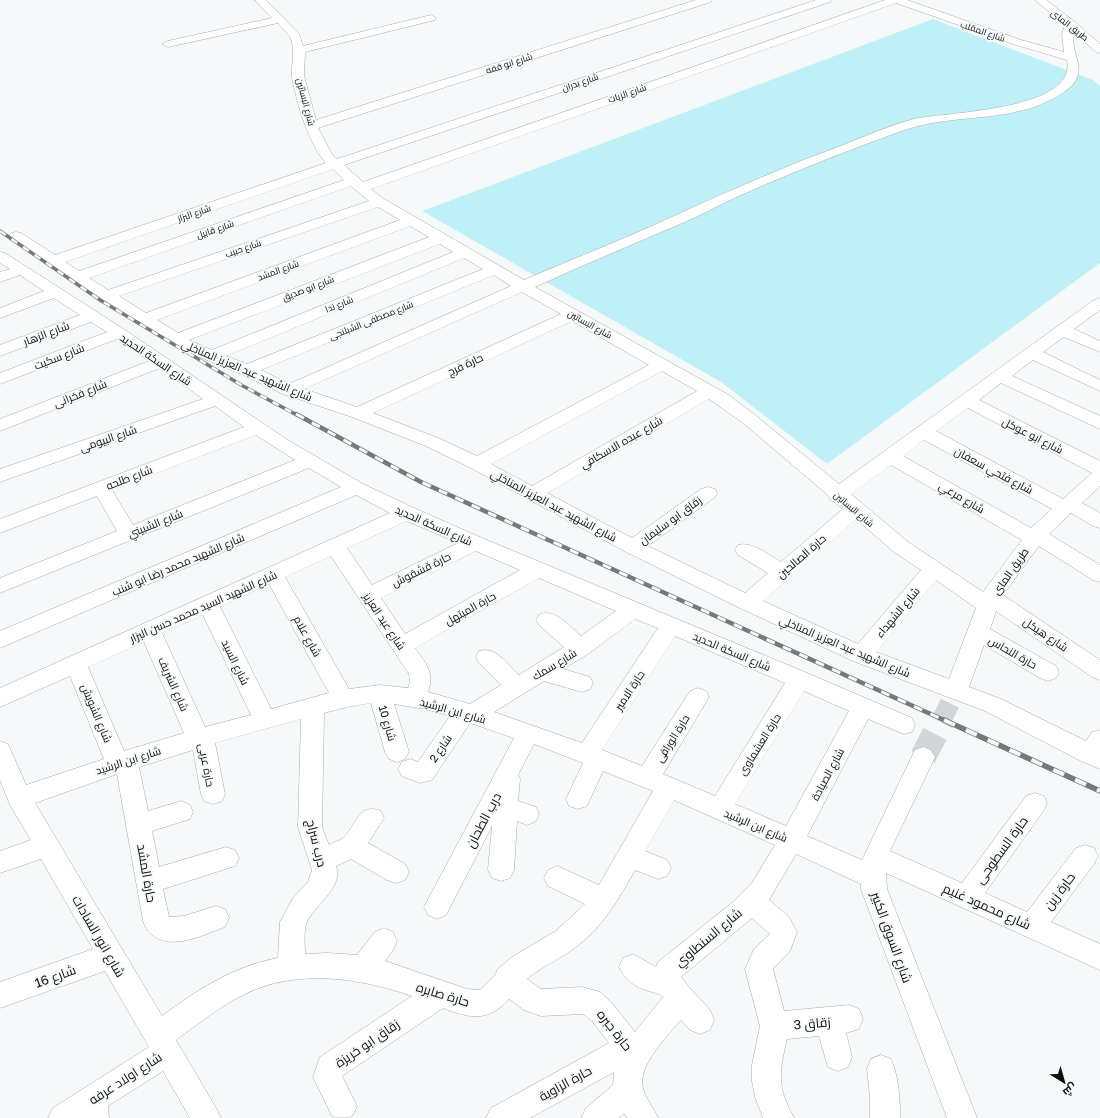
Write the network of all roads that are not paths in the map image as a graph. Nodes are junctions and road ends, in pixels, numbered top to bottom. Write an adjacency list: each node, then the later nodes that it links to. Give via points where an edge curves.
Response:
1 (260, 0): 7 (street, شارع البساتين)
2 (706, 0): 13 (street, شارع ابو قفه)
3 (826, 0): 14 (street, شارع بدران)
4 (896, 0): 12 (street, شارع المقلب, via 1017,42); 15 (street, شارع الزيات)
5 (1040, 0): 8 (street, طريق الماى)
6 (431, 18): 11 (street)
7 (280, 19): 9 (street); 11 (street, شارع البساتين, via 295,36)
8 (1071, 24): 10 (street, طريق الماى); 12 (street, via 1066,38)
9 (168, 44)
10 (1099, 48)
11 (299, 50): 13 (street, شارع البساتين, via 298,76)
12 (1072, 58): 27 (street, via 1075,69 1071,80 1035,102 991,114 926,120 892,130 745,188)
13 (311, 126): 14 (street, شارع البساتين, via 321,147)
14 (335, 164): 15 (street, شارع البساتين); 22 (street, شارع البزاز)
15 (357, 184): 16 (street, شارع البساتين); 26 (street, شارع قابيل)
16 (378, 202): 17 (street, شارع البساتين); 29 (street, شارع حبيب)
17 (412, 221): 19 (street, شارع البساتين); 34 (street, شارع المشد)
18 (16, 236): 22 (street, شارع الشهيد عبد العزيز المناخلي)
19 (440, 238): 20 (street, شارع البساتين); 37 (street, شارع ابو صديق)
20 (465, 252): 24 (street, شارع البساتين); 41 (street, شارع ندا)
21 (0, 256): 23 (street, شارع السكة الحديد)
22 (53, 261): 26 (street, شارع الشهيد عبد العزيز المناخلي)
23 (21, 270): 25 (street); 28 (street, شارع السكة الحديد)
24 (494, 270): 27 (street, شارع البساتين); 44 (street, شارع مصطفى الشبلنجى)
25 (0, 277)
26 (77, 277): 29 (street, شارع الشهيد عبد العزيز المناخلي)
27 (524, 287): 32 (street, شارع البساتين); 48 (street)
28 (55, 292): 31 (street); 33 (street, شارع السكة الحديد)
29 (108, 295): 34 (street, شارع الشهيد عبد العزيز المناخلي)
30 (1098, 306): 35 (street)
31 (0, 313)
32 (572, 315): 43 (street, شارع البساتين); 52 (street, حارة فرج)
33 (92, 316): 36 (street, شارع السكة الحديد); 39 (street, شارع الزهار)
34 (144, 319): 37 (street, شارع الشهيد عبد العزيز المناخلي)
35 (1063, 330): 38 (street); 40 (street)
36 (119, 333): 42 (street, شارع السكة الحديد); 46 (street, شارع سكيت)
37 (176, 339): 41 (street, شارع الشهيد عبد العزيز المناخلي)
38 (1100, 347)
39 (0, 351)
40 (1031, 353): 45 (street); 47 (street)
41 (212, 356): 44 (street, شارع الشهيد عبد العزيز المناخلي)
42 (161, 362): 50 (street, شارع السكة الحديد); 54 (street, شارع فخرانى)
43 (663, 364): 49 (street, شارع البساتين); 59 (street)
44 (247, 370): 48 (street, شارع الشهيد عبد العزيز المناخلي)
45 (999, 376): 51 (street); 53 (street)
46 (0, 379)
47 (1100, 386)
48 (289, 390): 52 (street, شارع الشهيد عبد العزيز المناخلي)
49 (710, 391): 66 (street, شارع عبده الاسكافي); 67 (street, شارع البساتين, via 740,412)
50 (216, 400): 55 (street, شارع السكة الحديد); 61 (street, شارع البيومى)
51 (966, 400): 56 (street); 60 (street, شارع ابو عوكل)
52 (358, 414): 59 (street, شارع الشهيد عبد العزيز المناخلي, via 432,442)
53 (1100, 424)
54 (0, 425)
55 (258, 428): 58 (street, شارع السكة الحديد); 63 (street, شارع طلحه)
56 (923, 432): 57 (street); 68 (street, شارع فتحي سعفان)
57 (890, 456): 67 (street); 74 (street, شارع مرعي)
58 (310, 461): 64 (street, شارع السكة الحديد); 73 (street, شارع الشبيني)
59 (477, 464): 66 (street, شارع الشهيد عبد العزيز المناخلي)
60 (1100, 469)
61 (0, 476)
62 (1100, 476): 68 (street, طريق الماى)
63 (101, 488): 72 (street, شارع طلحه); 73 (street)
64 (356, 488): 70 (street, شارع السكة الحديد); 94 (street, شارع الشهيد محمد رضا ابو شنب)
65 (708, 493): 77 (street, زقاق ابو سليمان)
66 (532, 494): 77 (street, شارع الشهيد عبد العزيز المناخلي)
67 (837, 495): 69 (street, شارع البساتين)
68 (1067, 506): 71 (street, شارع فتحي سعفان); 74 (street, طريق الماى)
69 (855, 509): 80 (street, شارع البساتين); 81 (street, حارة الصالحين)
70 (407, 513): 75 (street, شارع السكة الحديد); 76 (street, شارع الشهيد السيد محمد حسن البزار)
71 (1100, 521)
72 (0, 526)
73 (129, 534): 84 (street, شارع الشبيني)
74 (1034, 537): 83 (street, شارع مرعي); 86 (street, طريق الماى)
75 (475, 543): 79 (street, شارع السكة الحديد); 85 (street, حارة قشقوش)
76 (335, 546): 82 (street, شارع الشهيد السيد محمد حسن البزار); 85 (street, شارع عبد العزيز)
77 (633, 547): 87 (street, شارع الشهيد عبد العزيز المناخلي)
78 (745, 550): 81 (street)
79 (538, 569): 89 (street, شارع السكة الحديد); 95 (street, حارة المبتهل)
80 (933, 570): 86 (street, شارع البساتين); 97 (street, شارع الشهداء)
81 (782, 572): 87 (street, حارة الصالحين)
82 (273, 574): 88 (street, شارع الشهيد السيد محمد حسن البزار); 110 (street, شارع علام)
83 (1100, 575)
84 (0, 586)
85 (368, 596): 95 (street, شارع عبد العزيز)
86 (990, 602): 93 (street, طريق الماى); 101 (street, شارع هيكل)
87 (747, 603): 97 (street, شارع الشهيد عبد العزيز المناخلي)
88 (208, 604): 92 (street, شارع الشهيد السيد محمد حسن البزار); 115 (street, شارع السيد)
89 (634, 609): 91 (street, شارع السكة الحديد); 96 (street, شارع سمك)
90 (547, 620): 96 (street)
91 (671, 625): 103 (street, شارع السكة الحديد); 121 (street, حارة الامير)
92 (150, 630): 99 (street, شارع الشهيد السيد محمد حسن البزار); 118 (street, شارع الشريف)
93 (978, 632): 102 (street, حارة النحاس); 106 (street, طريق الماى)
94 (0, 640)
95 (402, 646): 111 (street, شارع عبد العزيز, via 420,673 421,682)
96 (580, 648): 100 (street, شارع سمك)
97 (861, 655): 106 (street, شارع الشهيد عبد العزيز المناخلي)
98 (487, 657): 105 (street)
99 (76, 664): 109 (street, شارع الشهيد السيد محمد حسن البزار); 124 (street, شارع الشويش)
100 (541, 671): 104 (street); 105 (street, شارع سمك)
101 (1100, 671)
102 (1048, 672)
103 (799, 679): 113 (street, شارع السكة الحديد); 131 (street, حارة العشماوى)
104 (582, 683)
105 (517, 687): 114 (street, شارع سمك)
106 (956, 691): 119 (street, شارع الشهيد عبد العزيز المناخلي)
107 (380, 694): 110 (street, شارع ابن الرشيد); 111 (street, شارع ابن الرشيد); 123 (street, شارع 10)
108 (698, 697): 126 (street, حارة الوراقى)
109 (0, 698)
110 (343, 699): 112 (street, شارع ابن الرشيد)
111 (415, 699): 114 (street, شارع ابن الرشيد)
112 (313, 707): 115 (street, شارع ابن الرشيد); 141 (street, درب سراج, via 310,827)
113 (863, 707): 116 (street, شارع السكة الحديد); 135 (street, شارع الصيادة)
114 (468, 713): 117 (street, شارع ابن الرشيد); 123 (street, شارع 2, via 424,773 420,773)
115 (264, 720): 118 (street, شارع ابن الرشيد)
116 (904, 725)
117 (528, 733): 121 (street, شارع ابن الرشيد); 125 (street, درب الطحان)
118 (200, 737): 124 (street, شارع ابن الرشيد); 128 (street, حارة عربى)
119 (1096, 750)
120 (0, 751): 127 (street, شارع انور السادات)
121 (592, 756): 126 (street, شارع ابن الرشيد); 129 (street, حارة الامير)
122 (923, 758): 143 (street)
123 (404, 760)
124 (122, 762): 127 (street, شارع ابن الرشيد); 134 (street, حارة المشد)
125 (509, 769): 145 (street, via 516,810); 152 (street, درب الطحان)
126 (658, 783): 131 (street, شارع ابن الرشيد); 138 (street, حارة صابره)
127 (9, 784): 136 (street, شارع انور السادات)
128 (213, 794)
129 (578, 799)
130 (1035, 803): 149 (street, حارة السطوحى)
131 (719, 810): 135 (street, شارع ابن الرشيد)
132 (181, 812): 134 (street)
133 (372, 818): 137 (street)
134 (138, 824): 148 (street, حارة المشد)
135 (791, 841): 143 (street, شارع ابن الرشيد); 151 (street, شارع السنطاوي, via 761,891)
136 (46, 846): 142 (street); 156 (street, شارع انور السادات)
137 (351, 847): 141 (street); 146 (street)
138 (629, 856): 144 (street); 150 (street, حارة صابره)
139 (1085, 856): 154 (street, حارة زين)
140 (226, 858): 148 (street)
141 (322, 860): 159 (street, درب سراج, via 325,870 323,880 293,922)
142 (0, 862)
143 (874, 866): 149 (street, شارع محمود غنيم); 181 (street, شارع السوق الكبير, via 877,900)
144 (658, 868)
145 (501, 870)
146 (396, 872)
147 (557, 878): 150 (street)
148 (149, 882): 153 (street, حارة المشد, via 156,921 163,929 175,930)
149 (968, 897): 154 (street, شارع محمود غنيم)
150 (604, 900): 161 (street, حارة صابره, via 592,917 576,932 534,957)
151 (752, 901): 162 (street, شارع السنطاوي, via 668,970 666,974); 166 (street, via 784,932 782,939 761,960 759,966)
152 (437, 907)
153 (216, 918)
154 (1032, 926): 157 (street, شارع محمود غنيم)
155 (384, 941): 160 (street)
156 (110, 956): 164 (street, شارع 16); 167 (street, شارع انور السادات)
157 (1100, 957)
158 (633, 967): 162 (street, via 648,978)
159 (291, 968): 160 (street, حارة صابره, via 328,966); 167 (street, حارة صابره, via 243,982 220,992)
160 (363, 969): 163 (street, حارة صابره)
161 (507, 979): 163 (street, حارة صابره, via 493,997 485,1002 467,1003); 168 (street, حارة جبره, via 529,999 540,1003 581,1000 589,1002 602,1012)
162 (673, 989): 165 (street); 168 (street, شارع السنطاوي, via 677,1002)
163 (440, 994): 172 (street, زقاق ابو خريزة, via 330,1067 327,1078)
164 (0, 995)
165 (700, 1020)
166 (774, 1026): 169 (street, زقاق 3, via 839,1020); 179 (street, via 767,1062 768,1090)
167 (162, 1044): 173 (street, شارع اولاد عرفه); 175 (street, شارع انور السادات)
168 (632, 1052): 171 (street, شارع السنطاوي, via 627,1081); 176 (street, حارة الزاوية)
169 (838, 1058)
170 (881, 1069): 180 (street)
171 (629, 1090): 177 (street); 178 (street, شارع السنطاوي)
172 (342, 1106)
173 (94, 1108): 174 (street, شارع اولاد عرفه)
174 (63, 1118)
175 (206, 1118)
176 (501, 1118)
177 (596, 1118)
178 (644, 1118)
179 (779, 1118)
180 (885, 1118)
181 (962, 1118)

